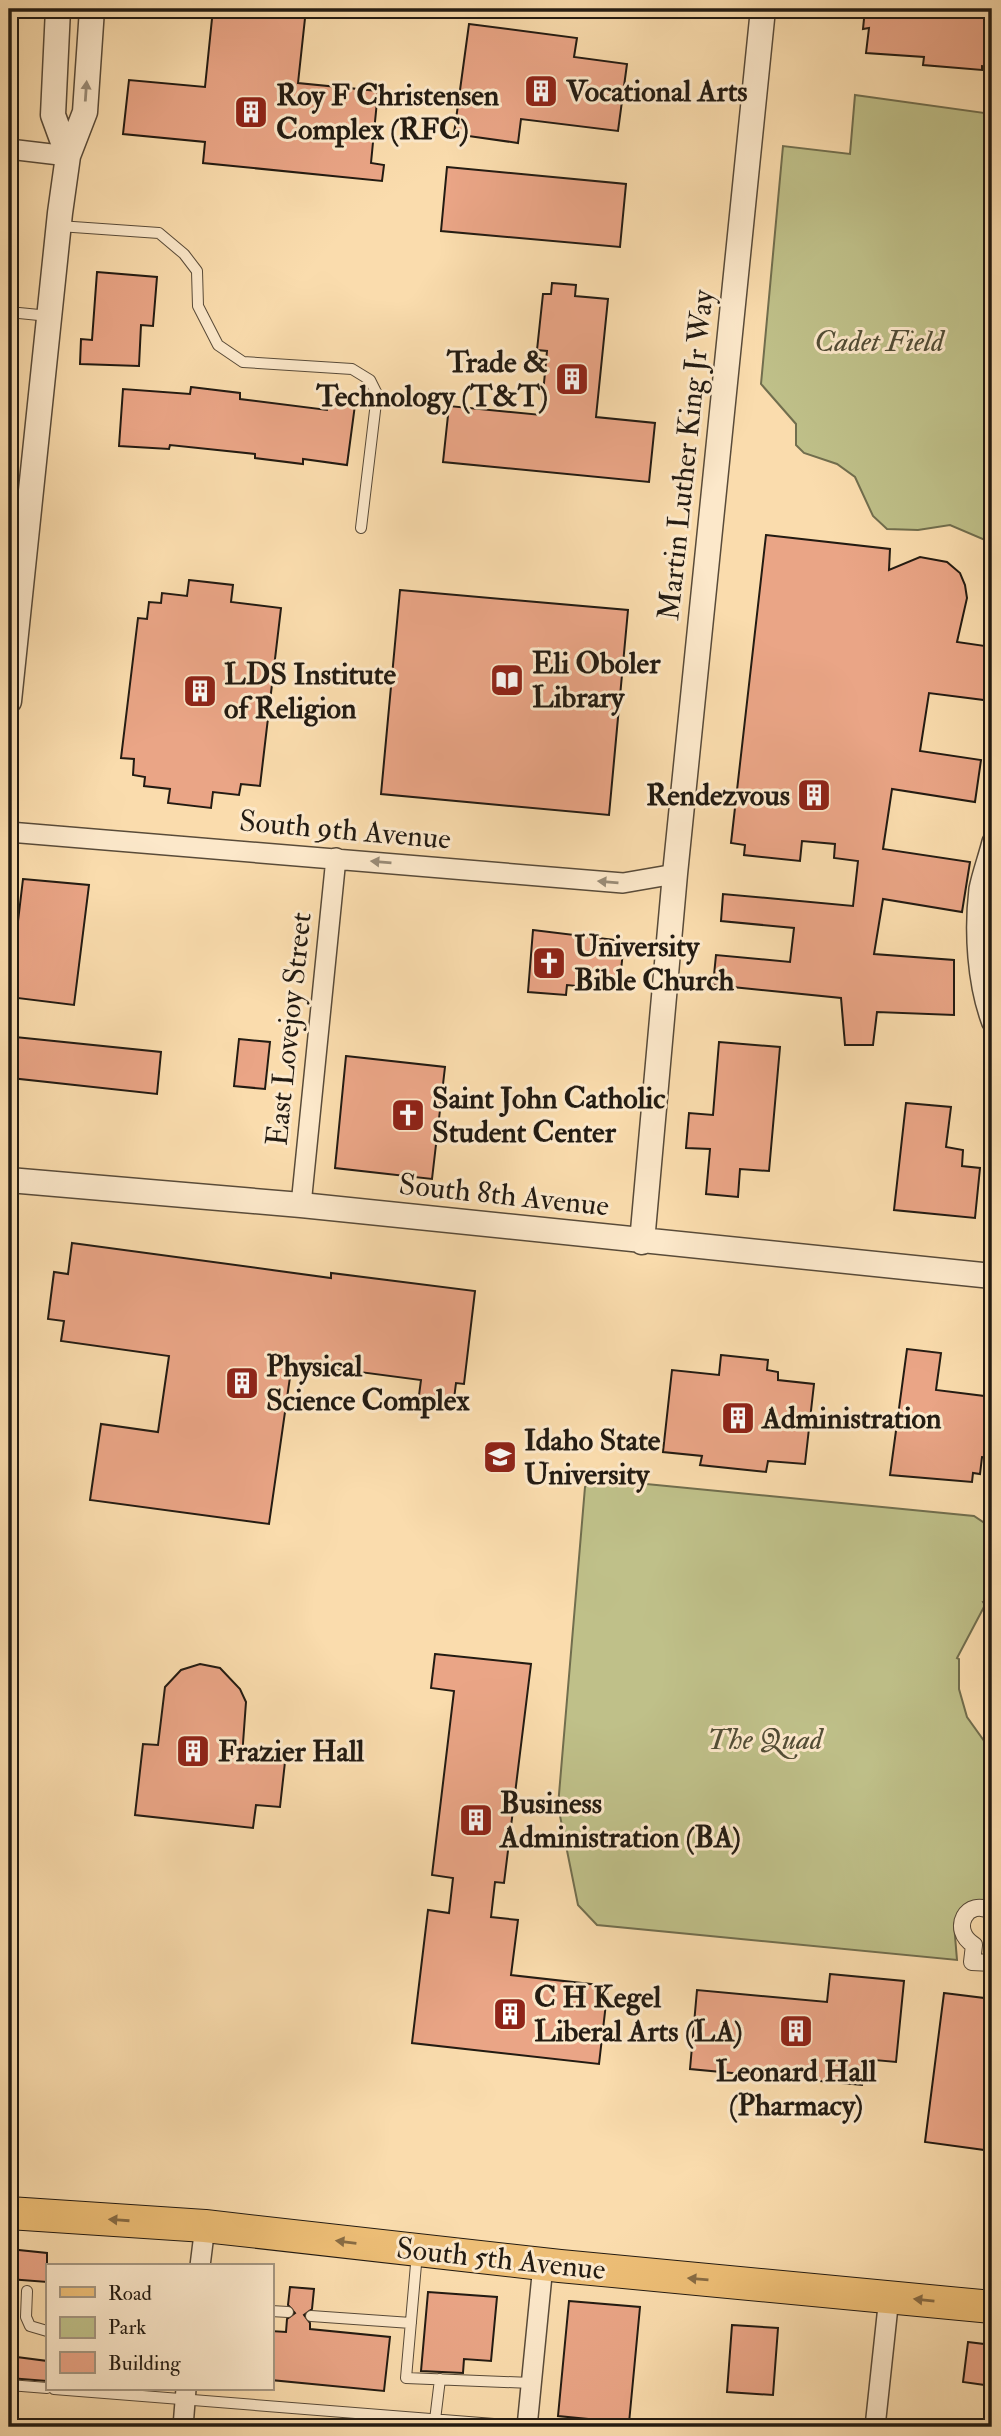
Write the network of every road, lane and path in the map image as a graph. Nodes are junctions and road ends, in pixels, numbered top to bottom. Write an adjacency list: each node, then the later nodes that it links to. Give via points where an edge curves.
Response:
1 (58, 9): 5 (street, via 53,115)
2 (92, 9): 5 (street, one-way to 2, via 85,112)
3 (763, 9): 16 (street, Martin Luther King Jr Way)
4 (9, 149): 5 (street)
5 (68, 156): 6 (street)
6 (59, 226): 8 (street); 10 (lane, via 159,233 197,271 198,306 218,345 243,362 352,369 370,380 377,394)
7 (9, 312): 8 (lane)
8 (50, 316): 9 (street)
9 (20, 489): 11 (street)
10 (361, 528)
11 (11, 663): 12 (street)
12 (9, 701)
13 (9, 832): 15 (street, South 9th Avenue)
14 (992, 842): 17 (street, via 979,888 977,934)
15 (336, 858): 16 (street, South 9th Avenue, one-way to 15, via 623,883); 19 (street, East Lovejoy Street)
16 (675, 874): 20 (street, Martin Luther King Jr Way)
17 (992, 1023)
18 (9, 1180): 19 (street, South 8th Avenue)
19 (301, 1205): 20 (street, South 8th Avenue)
20 (642, 1242): 21 (street, South 8th Avenue)
21 (992, 1276)
22 (992, 1912): 23 (street, via 970,1909 960,1930 974,1945 972,1962)
23 (992, 1963)
24 (9, 2213): 25 (main road, South 5th Avenue, one-way to 24)
25 (205, 2226): 26 (main road, South 5th Avenue, one-way to 25); 27 (street)
26 (417, 2250): 28 (main road, South 5th Avenue); 35 (lane)
27 (200, 2264)
28 (543, 2264): 30 (main road, South 5th Avenue, one-way to 28); 38 (street)
29 (27, 2291): 36 (lane, via 30,2326)
30 (889, 2297): 31 (main road, South 5th Avenue, one-way to 30); 46 (street)
31 (992, 2307)
32 (273, 2311): 33 (lane)
33 (288, 2312)
34 (311, 2316): 35 (lane)
35 (411, 2323): 37 (lane, via 406,2378)
36 (46, 2330)
37 (440, 2379): 38 (lane); 43 (lane)
38 (531, 2383): 45 (street)
39 (9, 2385): 40 (lane)
40 (46, 2388)
41 (80, 2390): 42 (lane)
42 (186, 2394): 43 (lane); 44 (street)
43 (435, 2420): 45 (lane)
44 (183, 2427)
45 (528, 2427)
46 (876, 2427)

